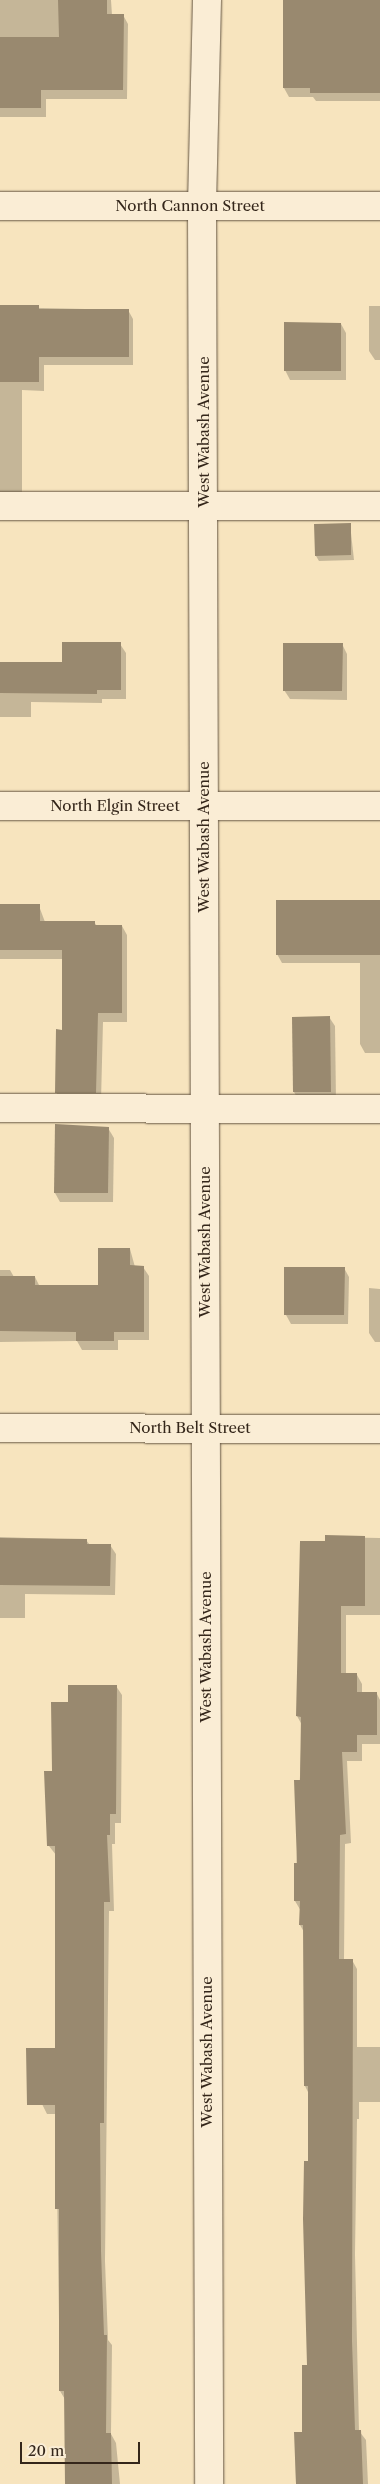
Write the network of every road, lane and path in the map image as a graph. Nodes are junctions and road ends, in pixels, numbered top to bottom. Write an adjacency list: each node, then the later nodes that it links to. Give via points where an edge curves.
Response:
1 (208, 0): 4 (street, West Wabash Avenue)
2 (0, 206): 4 (street, North Cannon Street)
3 (380, 206): 4 (street, North Cannon Street)
4 (202, 207): 7 (street, West Wabash Avenue)
5 (0, 506): 7 (street)
6 (380, 506): 7 (street)
7 (205, 507): 9 (street, West Wabash Avenue)
8 (0, 806): 9 (street, North Elgin Street)
9 (204, 806): 10 (street, North Elgin Street); 13 (street, West Wabash Avenue)
10 (380, 806)
11 (0, 1108): 13 (street)
12 (380, 1108): 13 (street)
13 (205, 1109): 14 (street, West Wabash Avenue)
14 (205, 1427): 15 (street, North Belt Street); 16 (street, North Belt Street); 17 (street, West Wabash Avenue)
15 (0, 1428)
16 (380, 1429)
17 (209, 2484)

